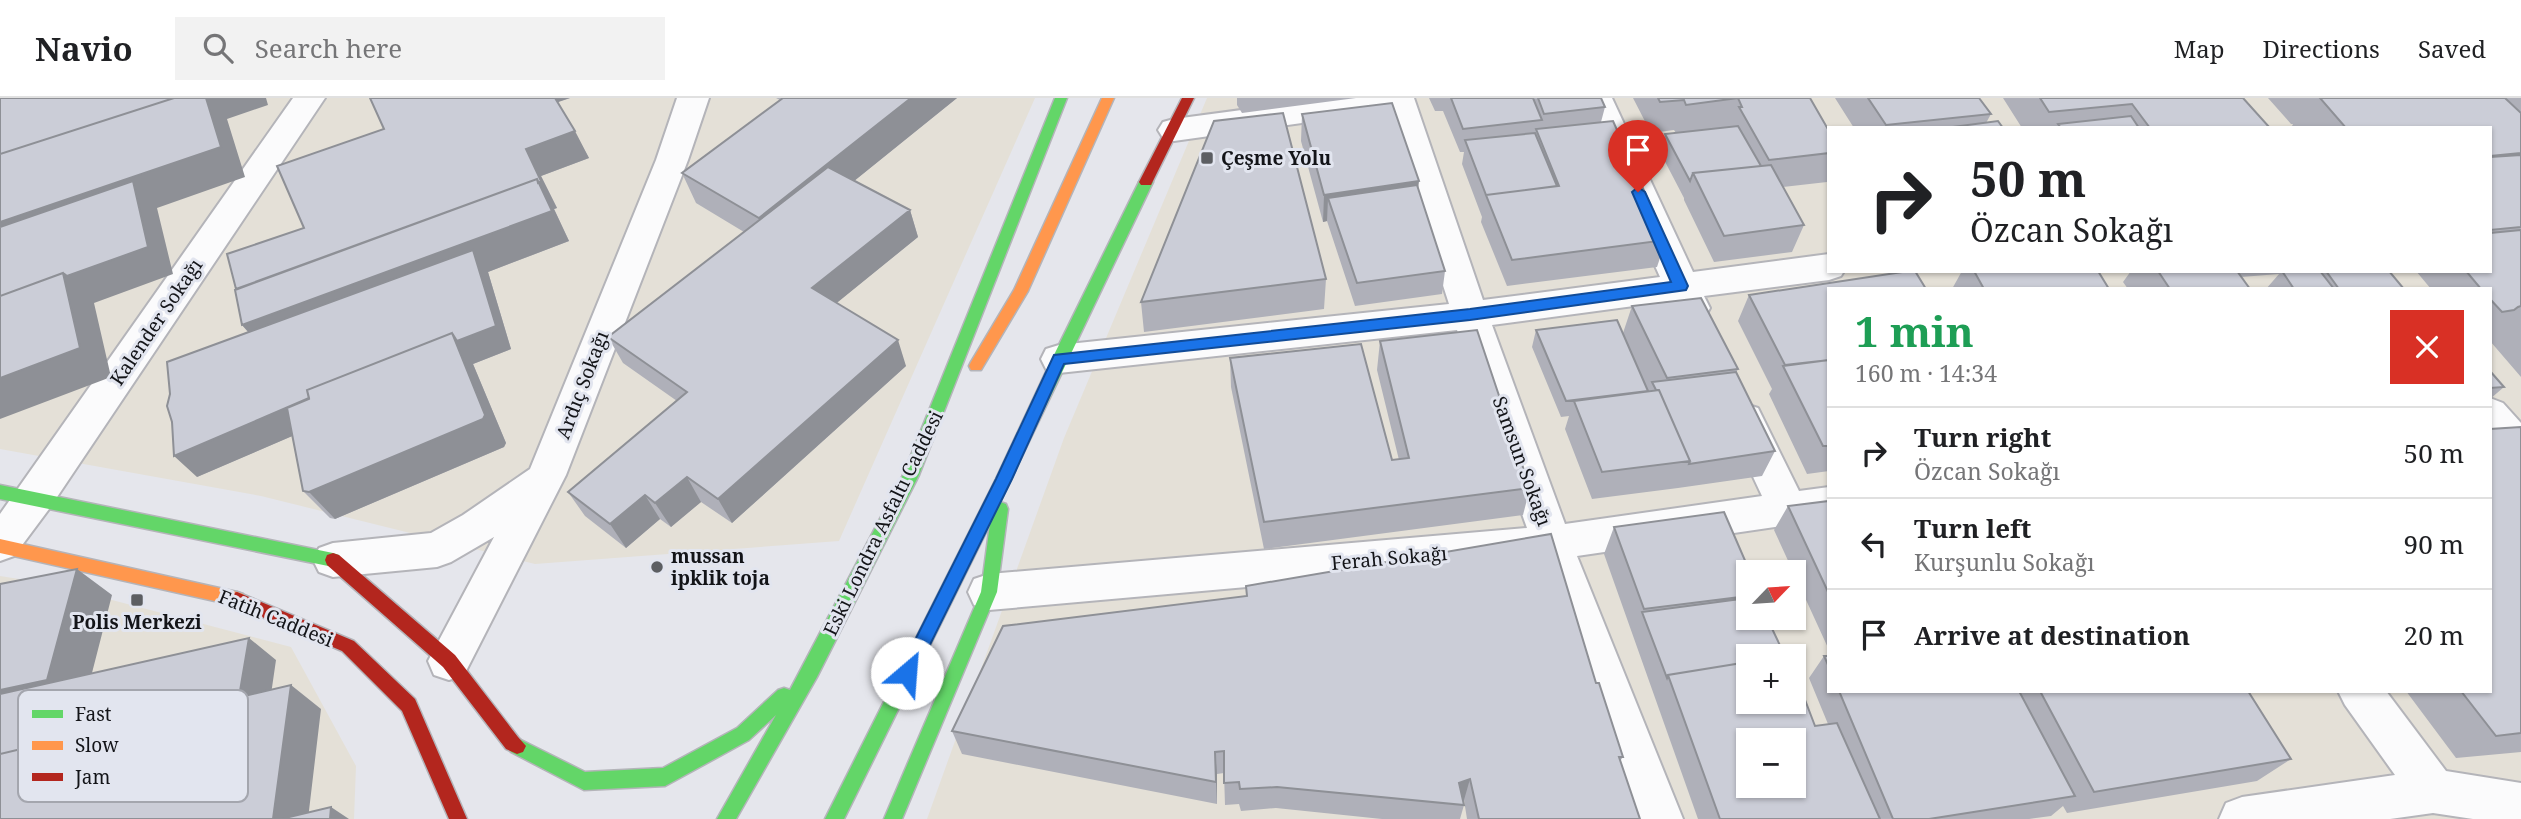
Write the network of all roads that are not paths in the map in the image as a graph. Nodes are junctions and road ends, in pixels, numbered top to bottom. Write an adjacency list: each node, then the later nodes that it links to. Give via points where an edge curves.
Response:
1 (309, 98): 19 (street, Kalender Sokağı)
2 (693, 98): 15 (street, Ardıç Sokağı)
3 (1061, 98): 16 (main road, Eski Londra Asfaltı Caddesi)
4 (1108, 98): 16 (main road, via 1021,291)
5 (1188, 98): 8 (main road)
6 (1399, 98): 8 (street); 11 (street, Samsun Sokağı)
7 (1596, 98): 10 (street)
8 (1174, 130): 13 (main road)
9 (1827, 267): 10 (street)
10 (1681, 286): 11 (street); 12 (street)
11 (1470, 315): 13 (street); 22 (street, Samsun Sokağı)
12 (1704, 335)
13 (1059, 359): 17 (main road)
14 (1728, 385): 21 (street)
15 (547, 475): 24 (street, via 477,527 437,550); 26 (street, Ardıç Sokağı)
16 (911, 475): 27 (main road, Eski Londra Asfaltı Caddesi)
17 (1004, 479): 25 (main road); 33 (main road)
18 (0, 492): 19 (main road)
19 (35, 498): 23 (street, Kalender Sokağı); 24 (main road)
20 (1827, 503): 21 (street, Ferah Sokağı)
21 (1788, 509): 22 (street, Ferah Sokağı)
22 (1552, 543): 25 (street, Ferah Sokağı); 35 (street, Samsun Sokağı)
23 (0, 545): 31 (main road, Fatih Caddesi, via 227,595 348,646 409,705)
24 (333, 560): 26 (main road)
25 (989, 593): 34 (main road)
26 (449, 661): 27 (main road, via 512,743 584,781 665,777 743,734)
27 (811, 671): 32 (main road, Eski Londra Asfaltı Caddesi)
28 (2361, 693): 29 (street)
29 (2433, 791): 30 (street); 36 (street)
30 (2521, 805)
31 (458, 819)
32 (726, 819)
33 (834, 819)
34 (893, 819)
35 (1660, 819)
36 (2242, 819)

